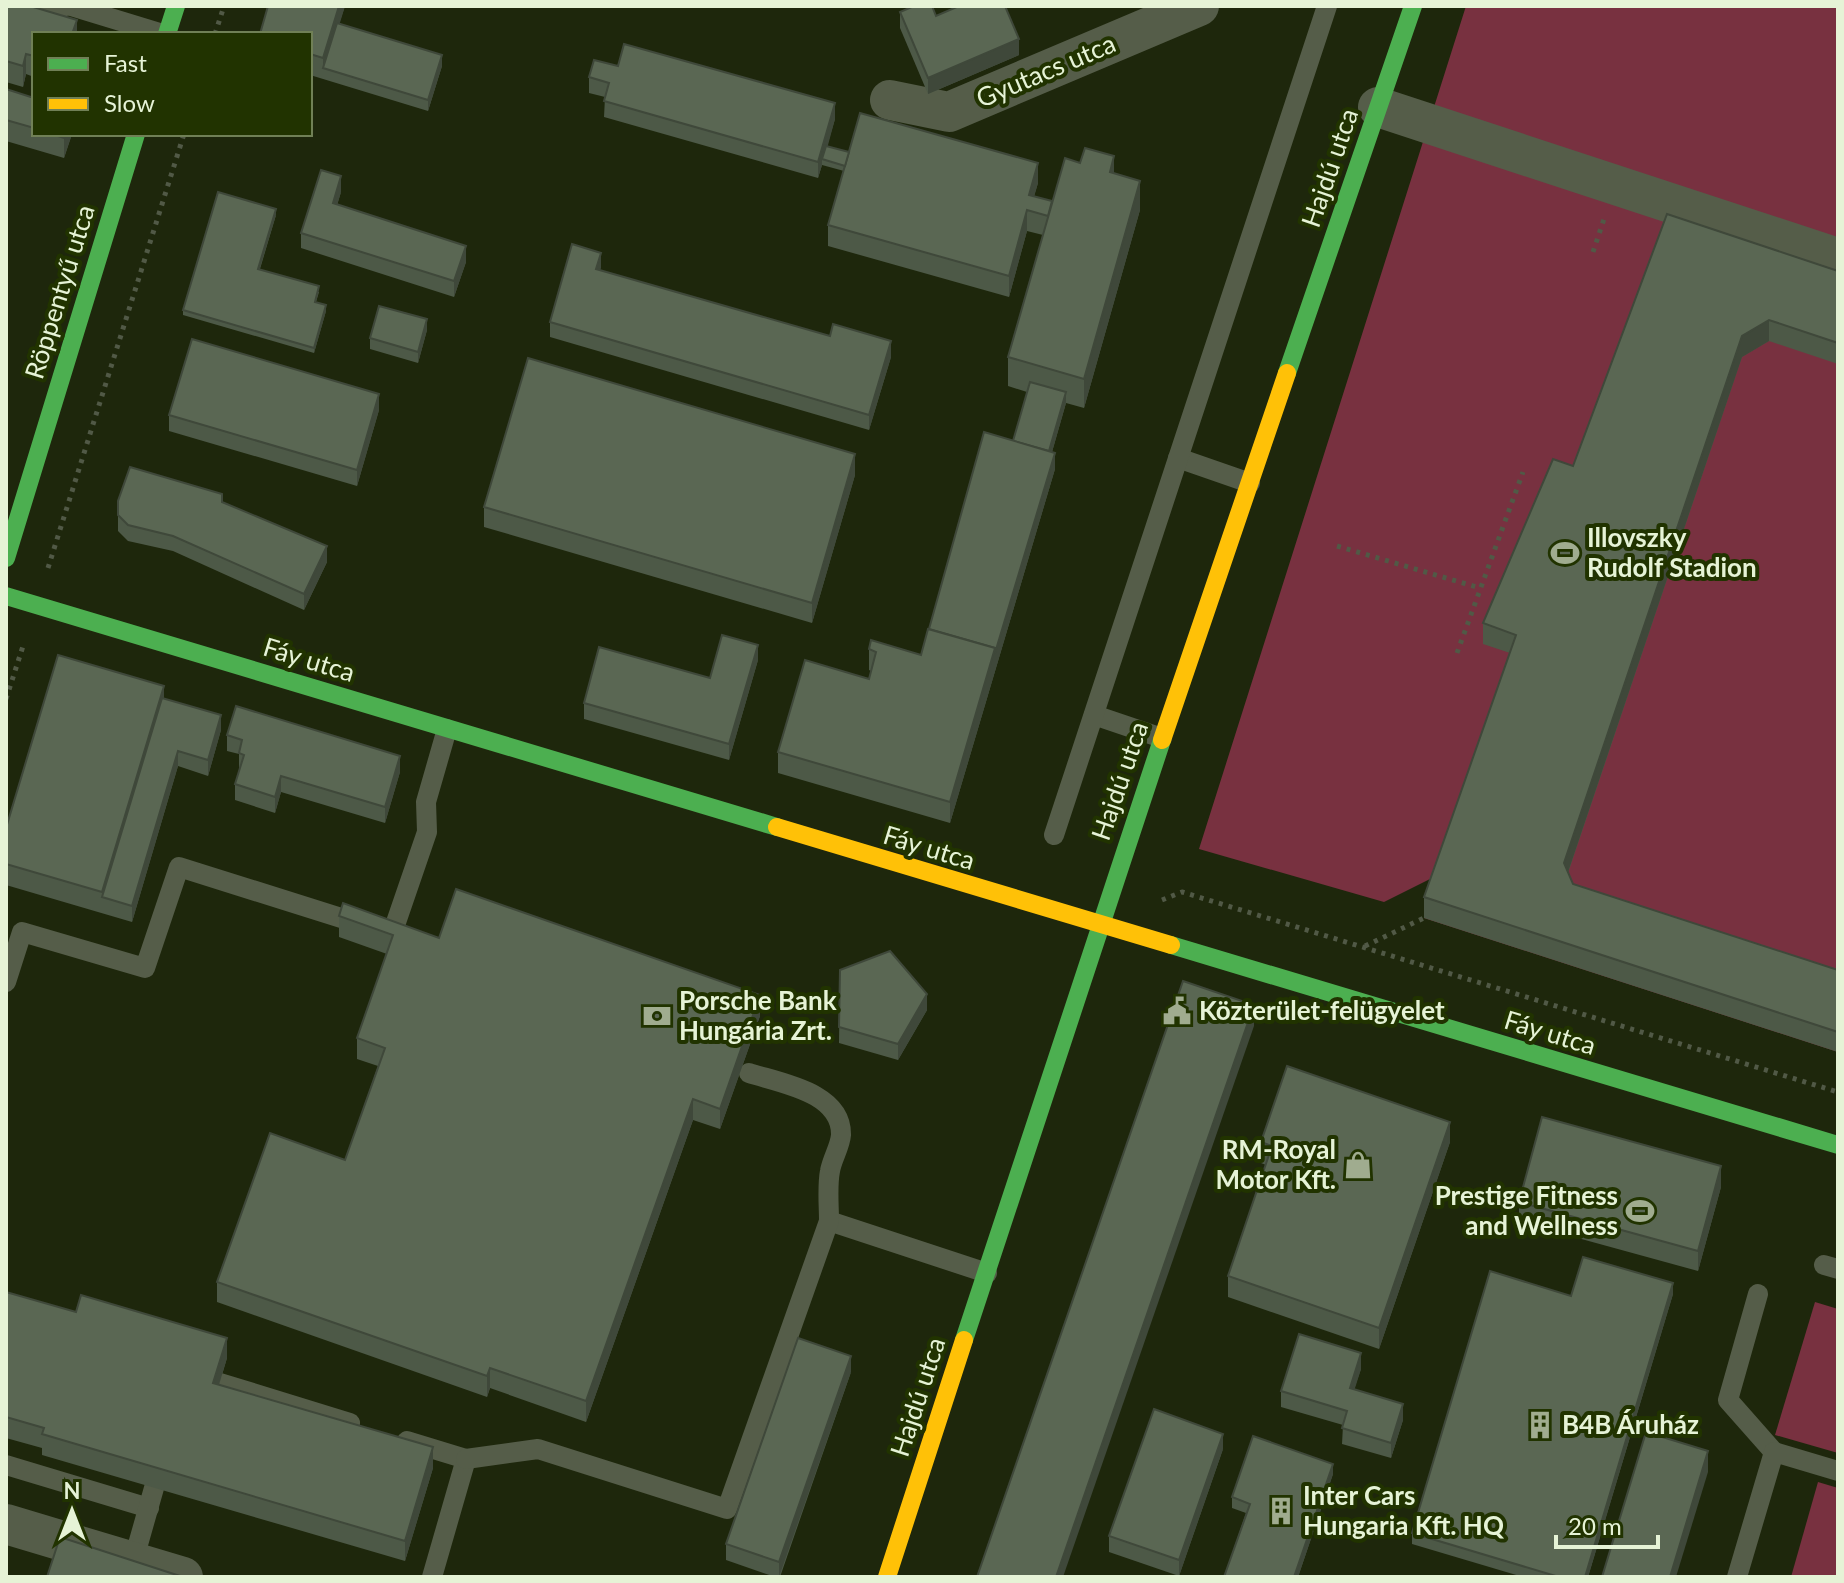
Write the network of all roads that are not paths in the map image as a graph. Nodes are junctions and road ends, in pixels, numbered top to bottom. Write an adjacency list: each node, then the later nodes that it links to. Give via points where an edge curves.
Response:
1 (69, 6): 6 (lane, via 22,14); 7 (lane)
2 (176, 6): 8 (street)
3 (1199, 6): 9 (street, Gyutacs utca, via 949,112)
4 (1327, 6): 13 (lane)
5 (1413, 6): 10 (street, Hajdú utca)
6 (6, 9)
7 (158, 32)
8 (166, 32)
9 (890, 100)
10 (1378, 107): 12 (street); 14 (street, Hajdú utca)
11 (135, 136): 15 (street, Röppentyű utca)
12 (1838, 258)
13 (1178, 458): 14 (lane); 17 (lane)
14 (1250, 483): 19 (street, Hajdú utca)
15 (6, 558)
16 (6, 596): 18 (street, Fáy utca)
17 (1094, 715): 19 (lane); 20 (lane)
18 (447, 729): 21 (street, Fáy utca); 22 (lane, via 427,793 427,832 392,934 179,867 145,968 22,932)
19 (1162, 738): 21 (street, Hajdú utca)
20 (1054, 835)
21 (1098, 926): 24 (street, Fáy utca); 26 (street, Hajdú utca)
22 (6, 982)
23 (749, 1073): 25 (lane, via 814,1095 838,1119 841,1136 830,1170)
24 (1838, 1145)
25 (829, 1221): 26 (lane); 32 (lane, via 727,1509 538,1449)
26 (987, 1273): 39 (street, Hajdú utca)
27 (1758, 1294): 31 (lane, via 1728,1400)
28 (220, 1383): 29 (lane)
29 (365, 1428)
30 (394, 1437): 32 (lane)
31 (1774, 1452): 34 (lane); 40 (lane)
32 (466, 1459): 38 (lane)
33 (6, 1465): 36 (lane, via 151,1498)
34 (1838, 1471)
35 (6, 1524): 36 (street)
36 (133, 1562): 37 (street)
37 (183, 1577)
38 (432, 1577)
39 (887, 1577)
40 (1737, 1577)

